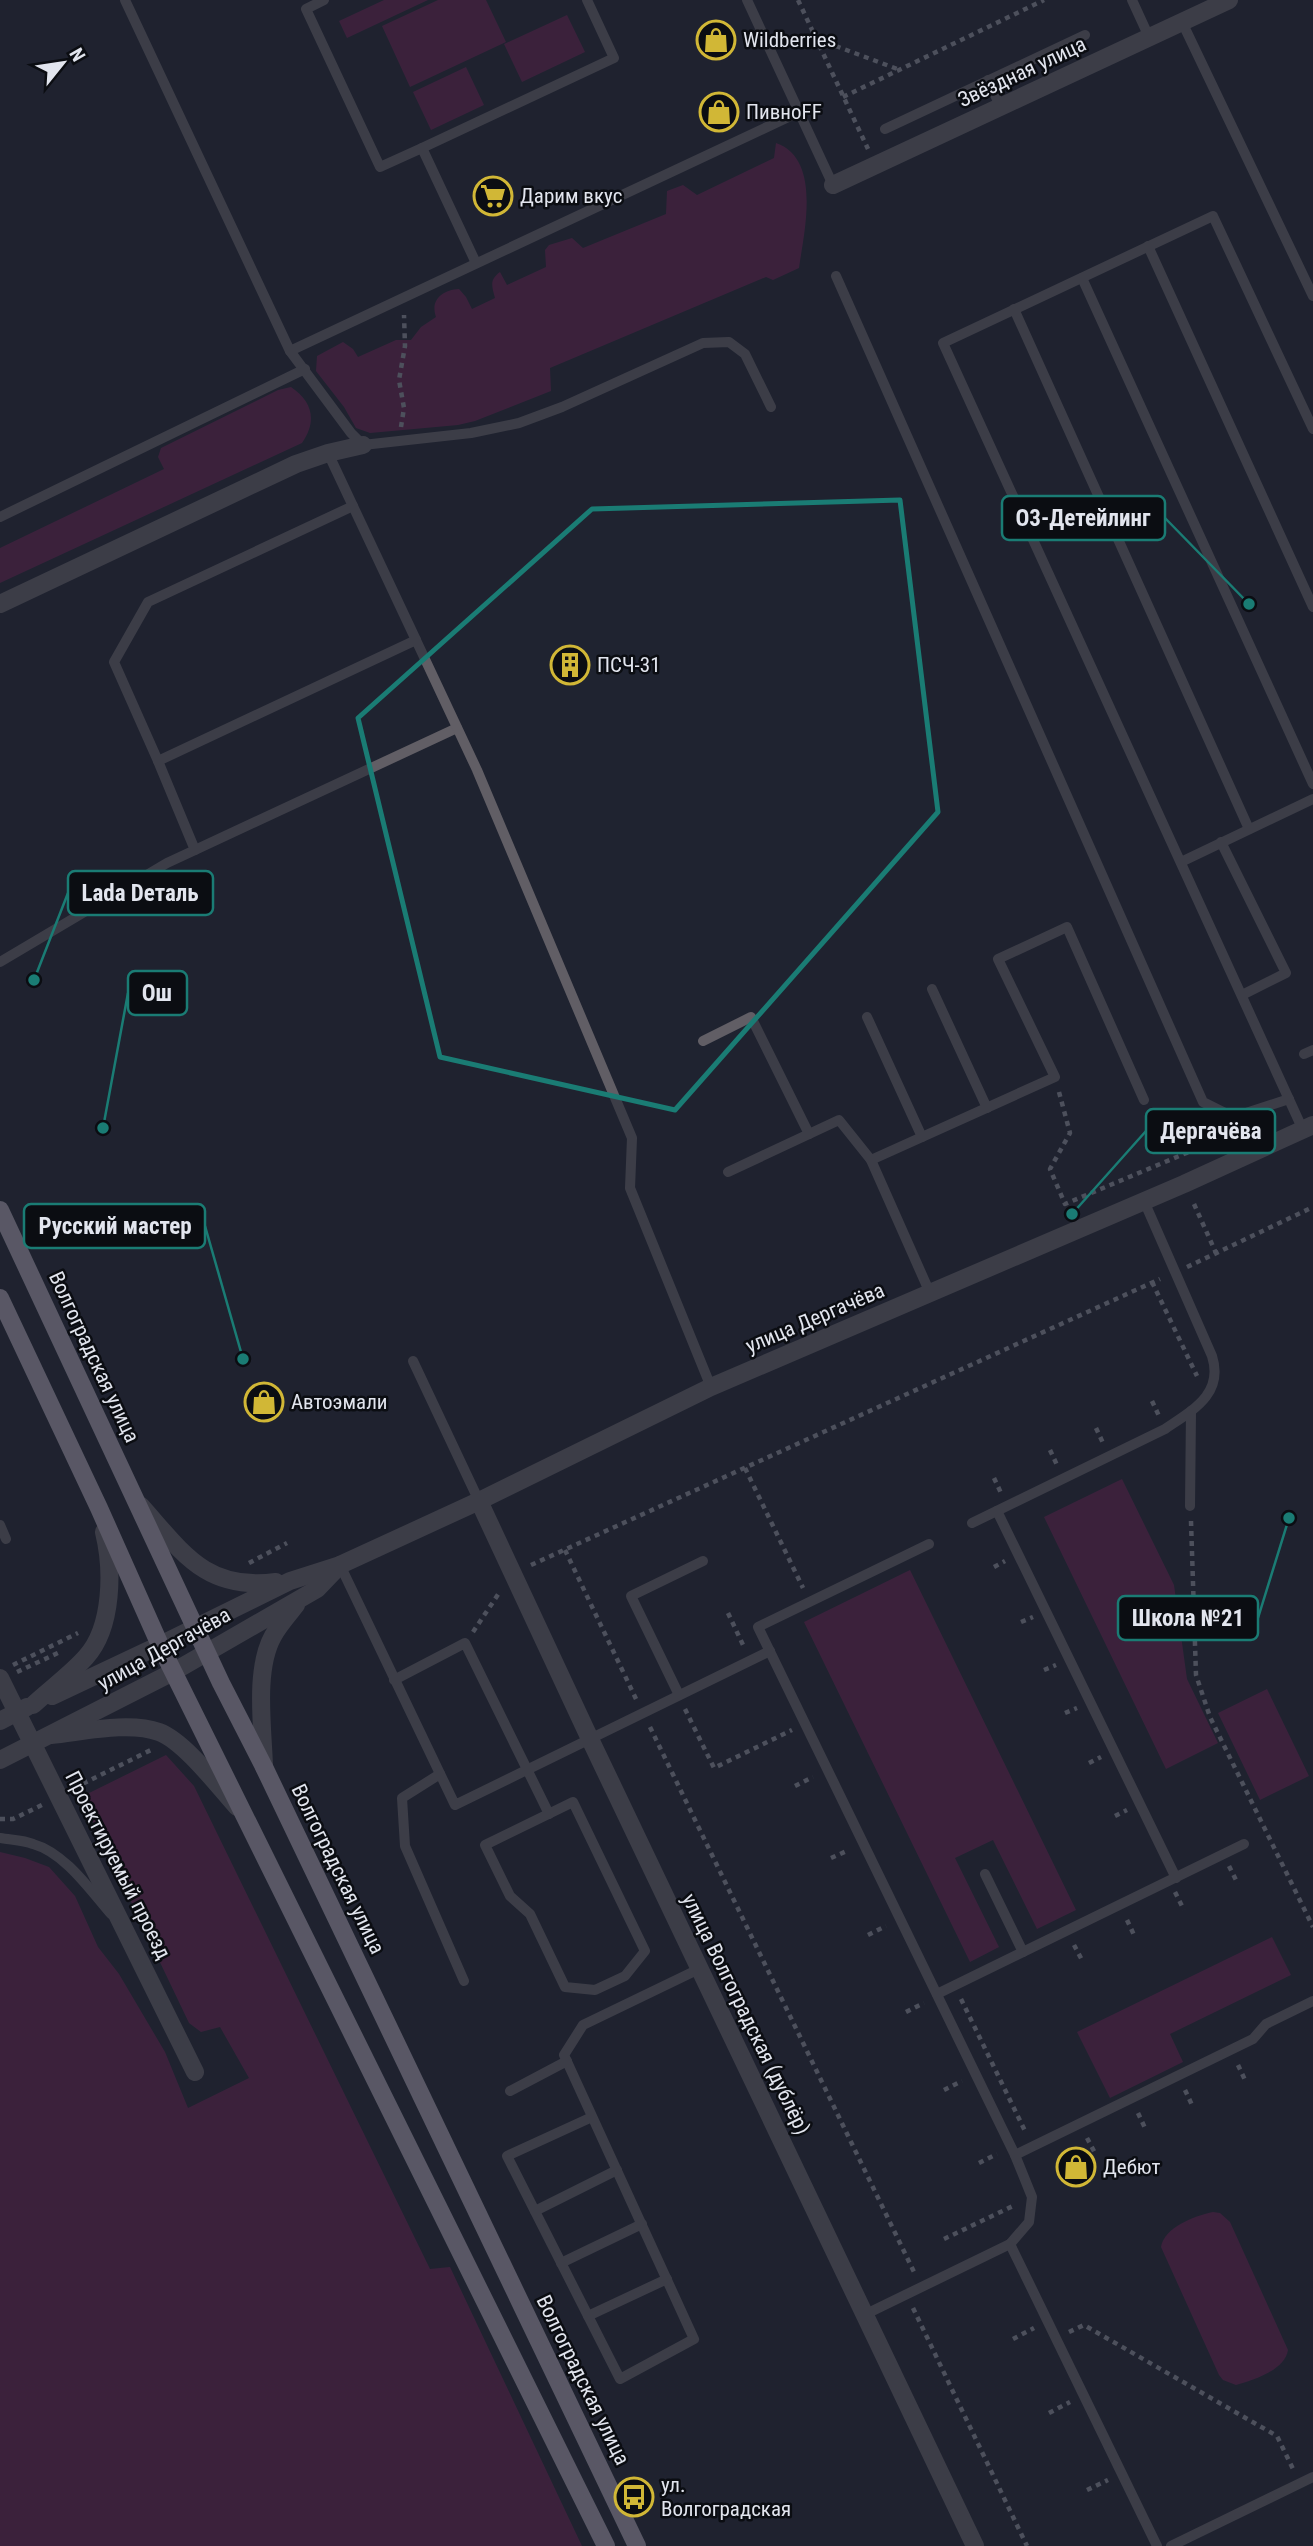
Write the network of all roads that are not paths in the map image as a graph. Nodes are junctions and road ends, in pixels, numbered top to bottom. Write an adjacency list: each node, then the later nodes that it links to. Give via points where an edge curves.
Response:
1 (125, 0): 22 (lane)
2 (324, 0): 14 (lane, via 306,9 380,167)
3 (587, 0): 14 (lane, via 614,58)
4 (747, 0): 12 (lane)
5 (1132, 0): 9 (lane)
6 (1229, 0): 7 (street, Звёздная улица)
7 (1182, 22): 9 (street, Звёздная улица); 20 (lane)
8 (1085, 35): 10 (lane)
9 (1149, 37): 11 (street, Звёздная улица)
10 (988, 80): 11 (lane); 13 (lane)
11 (1001, 108): 15 (street, Звёздная улица)
12 (799, 112): 15 (lane); 17 (lane)
13 (885, 129)
14 (422, 148): 17 (lane)
15 (834, 185)
16 (1148, 246): 19 (lane); 25 (lane, via 1213,216); 31 (lane)
17 (477, 263): 22 (lane)
18 (836, 276): 46 (lane, via 1203,1102 1226,1113 1246,1114)
19 (1082, 278): 21 (lane); 35 (lane)
20 (1313, 296)
21 (1014, 309): 37 (lane); 40 (lane, via 943,343)
22 (290, 351): 23 (lane)
23 (305, 369): 26 (lane); 29 (lane)
24 (771, 407): 26 (lane, via 745,354 729,342 703,343 519,423)
25 (1313, 429)
26 (363, 445): 27 (street)
27 (328, 453): 28 (lane); 30 (street)
28 (353, 506): 32 (lane); 34 (lane, via 148,602 114,662)
29 (0, 517)
30 (0, 604)
31 (1313, 607)
32 (416, 640): 33 (lane); 34 (lane)
33 (457, 728): 39 (lane); 59 (lane, via 632,1138 630,1188)
34 (158, 761): 39 (lane)
35 (1313, 784)
36 (1313, 799): 37 (lane)
37 (1250, 829): 38 (lane)
38 (1221, 842): 40 (lane); 43 (lane, via 1286,973)
39 (195, 850): 41 (lane)
40 (1181, 862): 43 (lane)
41 (0, 962)
42 (932, 989): 48 (lane)
43 (1242, 995): 46 (lane)
44 (867, 1017): 51 (lane)
45 (703, 1041): 50 (lane, via 751,1017)
46 (1289, 1099): 49 (lane)
47 (1144, 1100): 48 (lane, via 1067,927 998,959 1055,1077)
48 (988, 1108): 51 (lane)
49 (1308, 1128): 54 (street, улица Дергачёва)
50 (810, 1134): 52 (lane, via 839,1120); 53 (lane)
51 (922, 1137): 52 (lane)
52 (871, 1160): 56 (lane)
53 (728, 1172)
54 (1144, 1201): 56 (street, улица Дергачёва); 60 (lane, via 1216,1370 1214,1383)
55 (0, 1210): 61 (main road, Волгоградская улица)
56 (929, 1293): 59 (street, улица Дергачёва)
57 (0, 1298): 64 (main road)
58 (413, 1361): 62 (lane)
59 (711, 1388): 62 (street, улица Дергачёва)
60 (1191, 1411): 63 (lane); 65 (lane, via 1165,1429)
61 (136, 1500): 72 (street, via 180,1550 212,1575 246,1584); 74 (main road, Волгоградская улица)
62 (479, 1501): 71 (street, улица Дергачёва); 85 (street, улица Волгоградская (дублёр))
63 (1190, 1506)
64 (99, 1508): 75 (main road); 82 (street, via 111,1578 99,1633 87,1656)
65 (997, 1511): 66 (lane); 96 (lane)
66 (972, 1523)
67 (0, 1525): 68 (lane)
68 (6, 1539)
69 (929, 1544): 76 (lane, via 758,1627)
70 (703, 1561): 81 (lane, via 631,1596)
71 (340, 1565): 72 (street, улица Дергачёва); 73 (street, улица Дергачёва); 80 (lane)
72 (290, 1581): 74 (street, улица Дергачёва)
73 (301, 1599): 77 (street, улица Дергачёва); 88 (street, via 272,1638 264,1664)
74 (196, 1627): 75 (street, улица Дергачёва); 77 (main road, Волгоградская улица)
75 (160, 1646): 78 (main road); 82 (street, улица Дергачёва)
76 (770, 1651): 81 (lane); 101 (lane)
77 (207, 1652): 78 (street, улица Дергачёва); 88 (main road, Волгоградская улица)
78 (173, 1672): 84 (street, улица Дергачёва); 92 (main road)
79 (0, 1679): 83 (street, Проектируемый проезд)
80 (394, 1680): 89 (lane, via 465,1643); 90 (lane)
81 (679, 1695): 85 (lane)
82 (33, 1704): 83 (street, улица Дергачёва)
83 (8, 1717): 86 (street, Проектируемый проезд)
84 (51, 1735): 86 (street, улица Дергачёва); 92 (street, via 117,1728 160,1732 186,1752)
85 (590, 1739): 89 (lane); 99 (street, улица Волгоградская (дублёр))
86 (31, 1744): 87 (street, улица Дергачёва); 97 (street, Проектируемый проезд)
87 (0, 1760)
88 (264, 1768): 118 (main road, Волгоградская улица)
89 (527, 1769): 90 (lane, via 455,1804); 91 (lane)
90 (440, 1774): 100 (lane, via 402,1798 405,1846)
91 (549, 1814): 91 (lane, via 573,1802 645,1951 625,1976 595,1990 565,1987 530,1914 510,1896 485,1845)
92 (245, 1815): 117 (main road)
93 (0, 1838): 97 (lane, via 35,1844 57,1857)
94 (1244, 1844): 96 (lane)
95 (985, 1874): 98 (lane)
96 (1176, 1878): 98 (lane)
97 (125, 1931): 104 (street, Проектируемый проезд)
98 (1023, 1952): 101 (lane)
99 (699, 1969): 103 (lane, via 583,2025 564,2055); 114 (street, улица Волгоградская (дублёр))
100 (464, 1981)
101 (937, 1994): 107 (lane)
102 (1313, 2001): 107 (lane, via 1266,2024 1253,2039)
103 (567, 2061): 105 (lane); 106 (lane)
104 (195, 2072)
105 (510, 2091)
106 (592, 2117): 108 (lane); 109 (lane, via 507,2156)
107 (1015, 2155): 111 (lane, via 1032,2197 1030,2222)
108 (617, 2170): 109 (lane); 110 (lane)
109 (535, 2211): 112 (lane)
110 (642, 2224): 112 (lane); 113 (lane)
111 (1010, 2244): 114 (lane); 120 (lane)
112 (561, 2263): 115 (lane)
113 (667, 2278): 115 (lane); 115 (lane, via 694,2339 620,2379)
114 (864, 2315): 119 (street, улица Волгоградская (дублёр))
115 (588, 2316)
116 (1313, 2477): 121 (lane)
117 (606, 2546)
118 (636, 2546)
119 (975, 2546)
120 (1157, 2546)
121 (1171, 2546)

